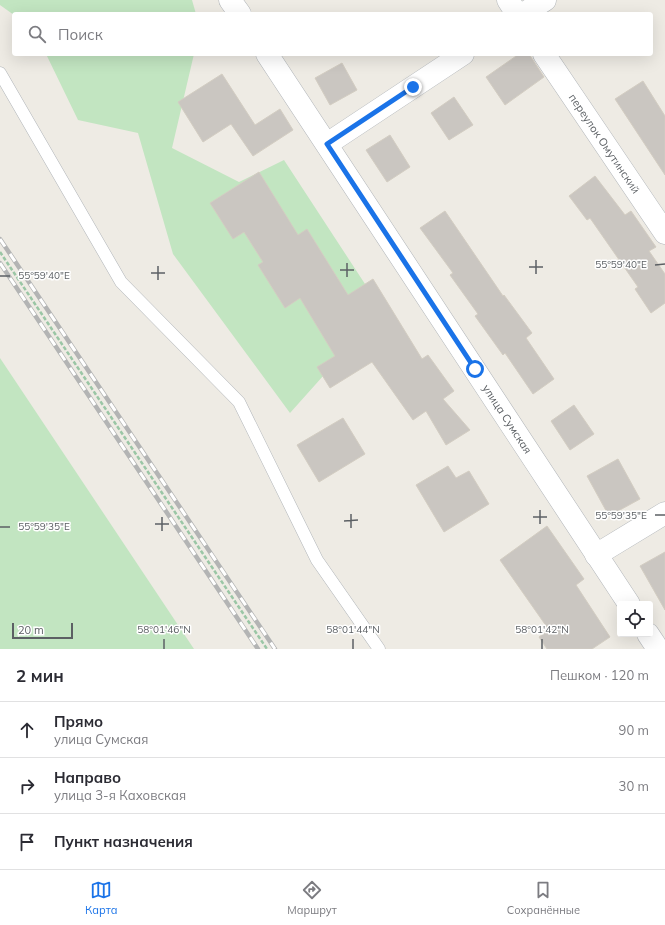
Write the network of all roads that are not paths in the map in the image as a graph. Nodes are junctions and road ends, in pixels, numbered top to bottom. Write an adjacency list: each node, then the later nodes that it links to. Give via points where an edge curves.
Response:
1 (230, 0): 4 (street)
2 (508, 0): 5 (street)
3 (545, 0): 6 (street)
4 (239, 12)
5 (516, 12)
6 (526, 12)
7 (268, 56): 11 (street, улица Сумская)
8 (460, 56): 11 (street)
9 (545, 56): 12 (street, переулок Омутинский)
10 (0, 73): 17 (lane, via 121,282 239,402 317,560)
11 (327, 144): 14 (street, улица Сумская)
12 (665, 233)
13 (665, 513): 14 (street)
14 (596, 555): 15 (street, улица Сумская)
15 (627, 601)
16 (650, 637): 18 (street)
17 (379, 649)
18 (658, 649)

